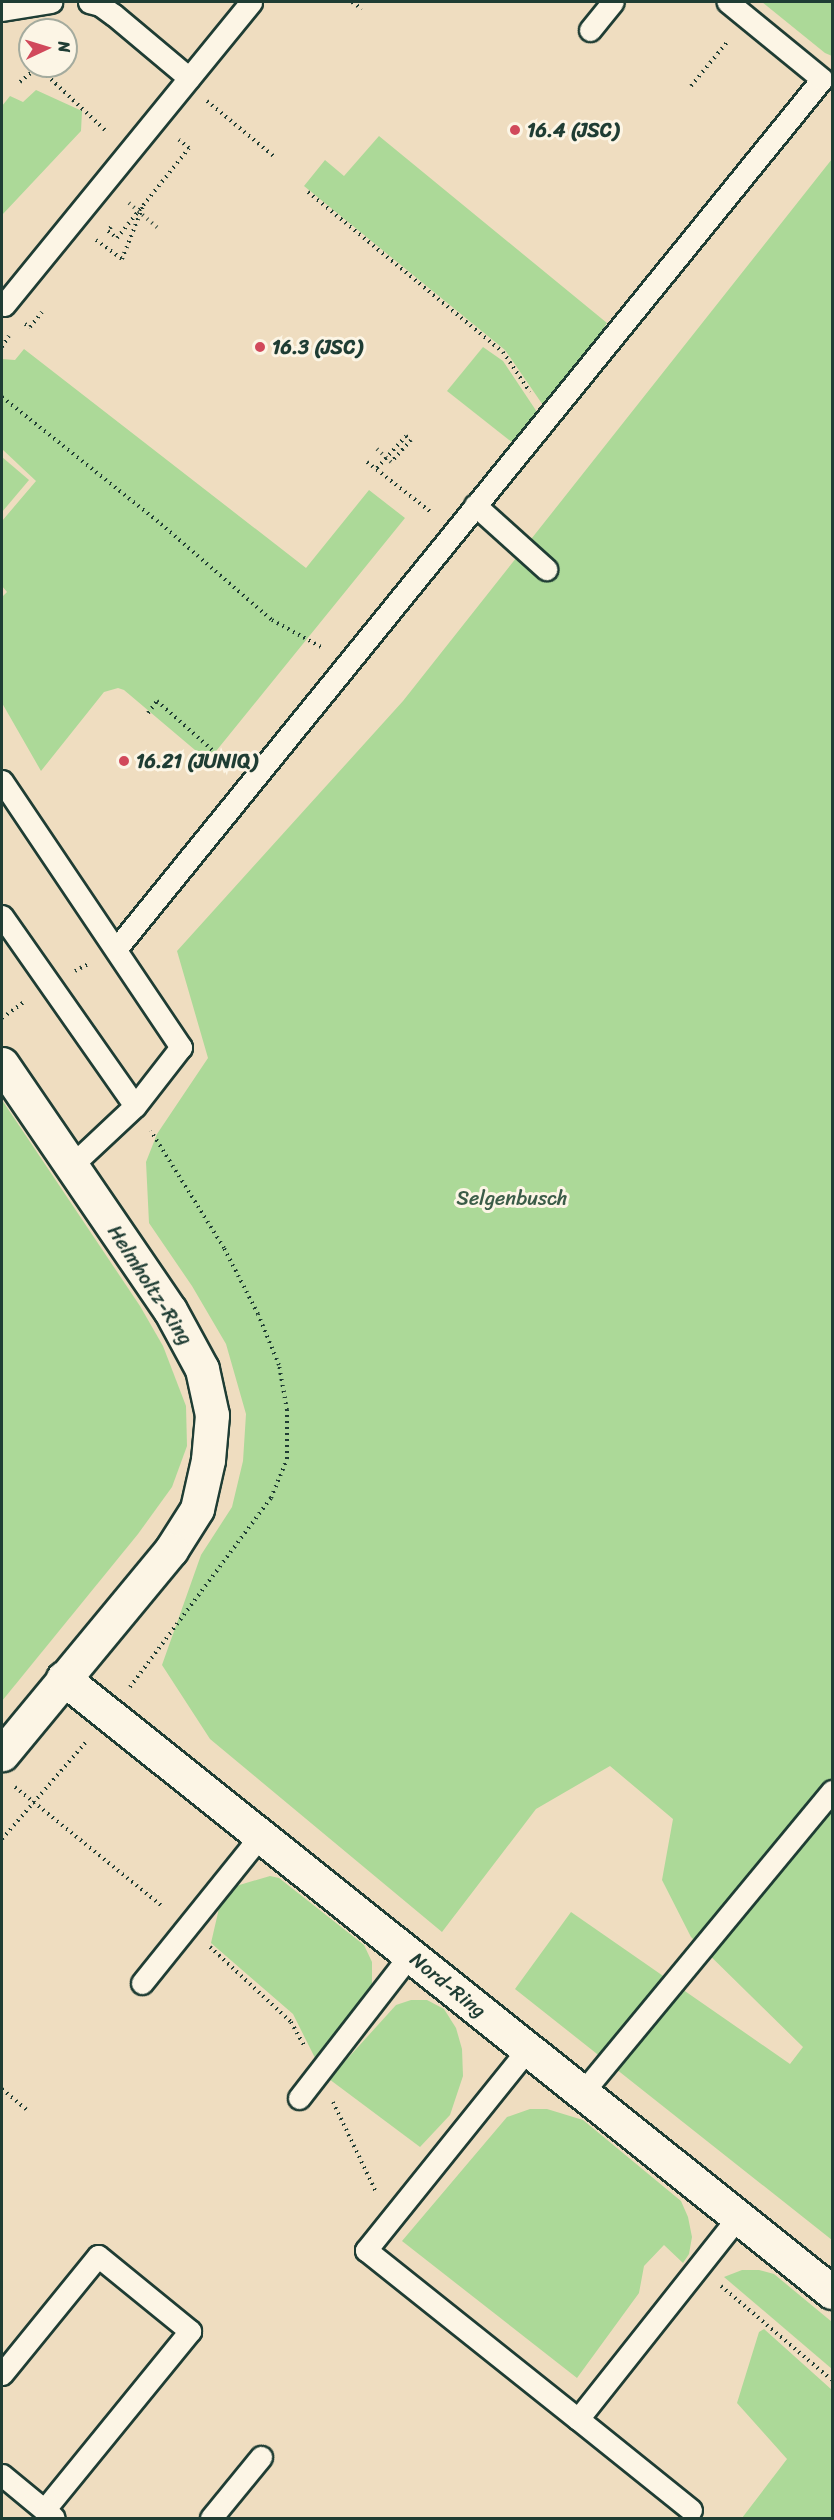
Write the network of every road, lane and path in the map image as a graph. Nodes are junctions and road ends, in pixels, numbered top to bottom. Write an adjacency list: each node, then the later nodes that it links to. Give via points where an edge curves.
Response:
1 (51, 2): 8 (lane)
2 (89, 2): 12 (lane, via 114,15)
3 (251, 2): 12 (lane)
4 (352, 2): 7 (path)
5 (613, 2): 10 (lane)
6 (728, 2): 9 (lane)
7 (362, 9)
8 (2, 10)
9 (747, 17): 11 (lane); 14 (path)
10 (590, 30)
11 (827, 79): 28 (lane)
12 (187, 80): 16 (lane); 17 (path)
13 (20, 82): 15 (path, via 38,68)
14 (691, 86)
15 (82, 111)
16 (155, 120): 19 (path, via 189,148); 24 (lane)
17 (276, 158)
18 (308, 192): 28 (path, via 503,352)
19 (142, 206): 21 (path, via 117,238 108,231); 23 (path, via 122,259 95,239)
20 (122, 213): 22 (path, bridge, via 129,203)
21 (115, 222)
22 (157, 227)
23 (89, 248)
24 (4, 305)
25 (43, 310): 26 (path, via 30,327)
26 (20, 320)
27 (2, 397): 35 (path, via 161,524 272,620)
28 (546, 418): 32 (lane)
29 (378, 449): 31 (path, bridge, via 391,462 411,440 406,436)
30 (367, 462): 31 (path)
31 (377, 468): 33 (path)
32 (475, 505): 33 (lane); 34 (lane)
33 (453, 531): 35 (lane)
34 (546, 569)
35 (347, 662): 40 (lane)
36 (148, 713): 37 (path, via 157,701)
37 (218, 754)
38 (2, 781): 40 (lane)
39 (2, 916): 42 (lane)
40 (116, 949): 42 (lane, via 181,1047)
41 (2, 1064): 43 (street, Helmholtz-Ring)
42 (135, 1106): 43 (lane)
43 (70, 1167): 44 (street, Helmholtz-Ring, via 170,1310 202,1369 212,1415 208,1460 197,1509 171,1550)
44 (63, 1678): 45 (street, Helmholtz-Ring); 47 (street, Nord-Ring)
45 (5, 1768): 48 (path)
46 (832, 1791): 54 (lane)
47 (260, 1836): 48 (lane); 49 (street, Nord-Ring)
48 (187, 1927): 50 (lane); 52 (path, via 291,2022)
49 (410, 1955): 51 (street, Nord-Ring); 52 (lane)
50 (142, 1983)
51 (527, 2050): 54 (street, Nord-Ring); 58 (lane)
52 (319, 2073): 55 (lane); 58 (path)
53 (2, 2089): 56 (path)
54 (582, 2093): 57 (street, Nord-Ring)
55 (299, 2098)
56 (27, 2110)
57 (738, 2217): 59 (lane); 60 (street, Nord-Ring)
58 (390, 2220): 63 (lane, via 366,2250)
59 (699, 2267): 62 (path); 63 (lane)
60 (832, 2292)
61 (2, 2374): 67 (lane, via 98,2256 190,2331)
62 (832, 2380)
63 (578, 2419): 66 (lane)
64 (261, 2457): 68 (lane)
65 (2, 2475): 67 (lane)
66 (691, 2510)
67 (50, 2514)
68 (211, 2518)

